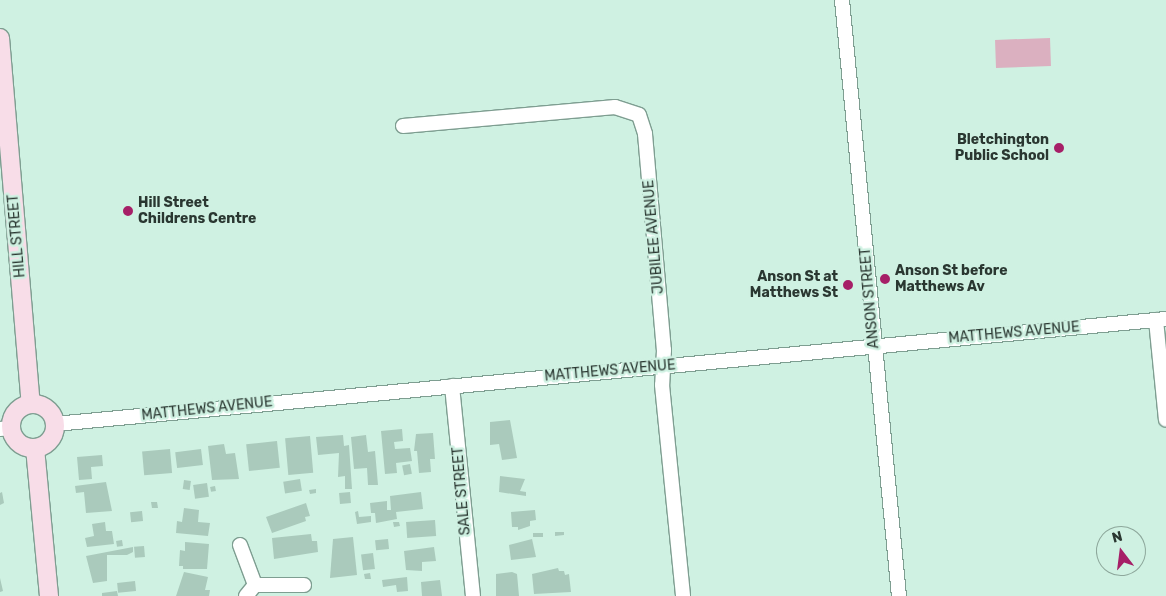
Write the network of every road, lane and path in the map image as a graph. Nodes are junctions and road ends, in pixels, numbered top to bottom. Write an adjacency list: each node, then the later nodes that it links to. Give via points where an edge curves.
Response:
1 (842, 0): 6 (street, ANSON STREET)
2 (0, 38): 3 (main road, HILL STREET)
3 (4, 125): 9 (main road, HILL STREET)
4 (403, 126): 7 (street, JUBILEE AVENUE, via 615,107 639,115 645,134)
5 (1161, 319): 6 (street, MATTHEWS AVENUE); 10 (street)
6 (875, 347): 7 (street, MATTHEWS AVENUE); 21 (street, ANSON STREET)
7 (664, 366): 8 (street, MATTHEWS AVENUE); 20 (street, JUBILEE AVENUE, via 662,385)
8 (452, 386): 11 (street, MATTHEWS AVENUE); 19 (street, SALE STREET)
9 (31, 404): 11 (main road, via 49,412); 12 (main road, via 14,415)
10 (1166, 420)
11 (55, 424): 13 (main road, via 52,437)
12 (6, 428): 13 (main road, via 22,445)
13 (35, 448): 17 (main road)
14 (240, 545): 15 (street)
15 (255, 585): 16 (street); 18 (street)
16 (304, 585)
17 (49, 596)
18 (246, 596)
19 (472, 596)
20 (683, 596)
21 (899, 596)

